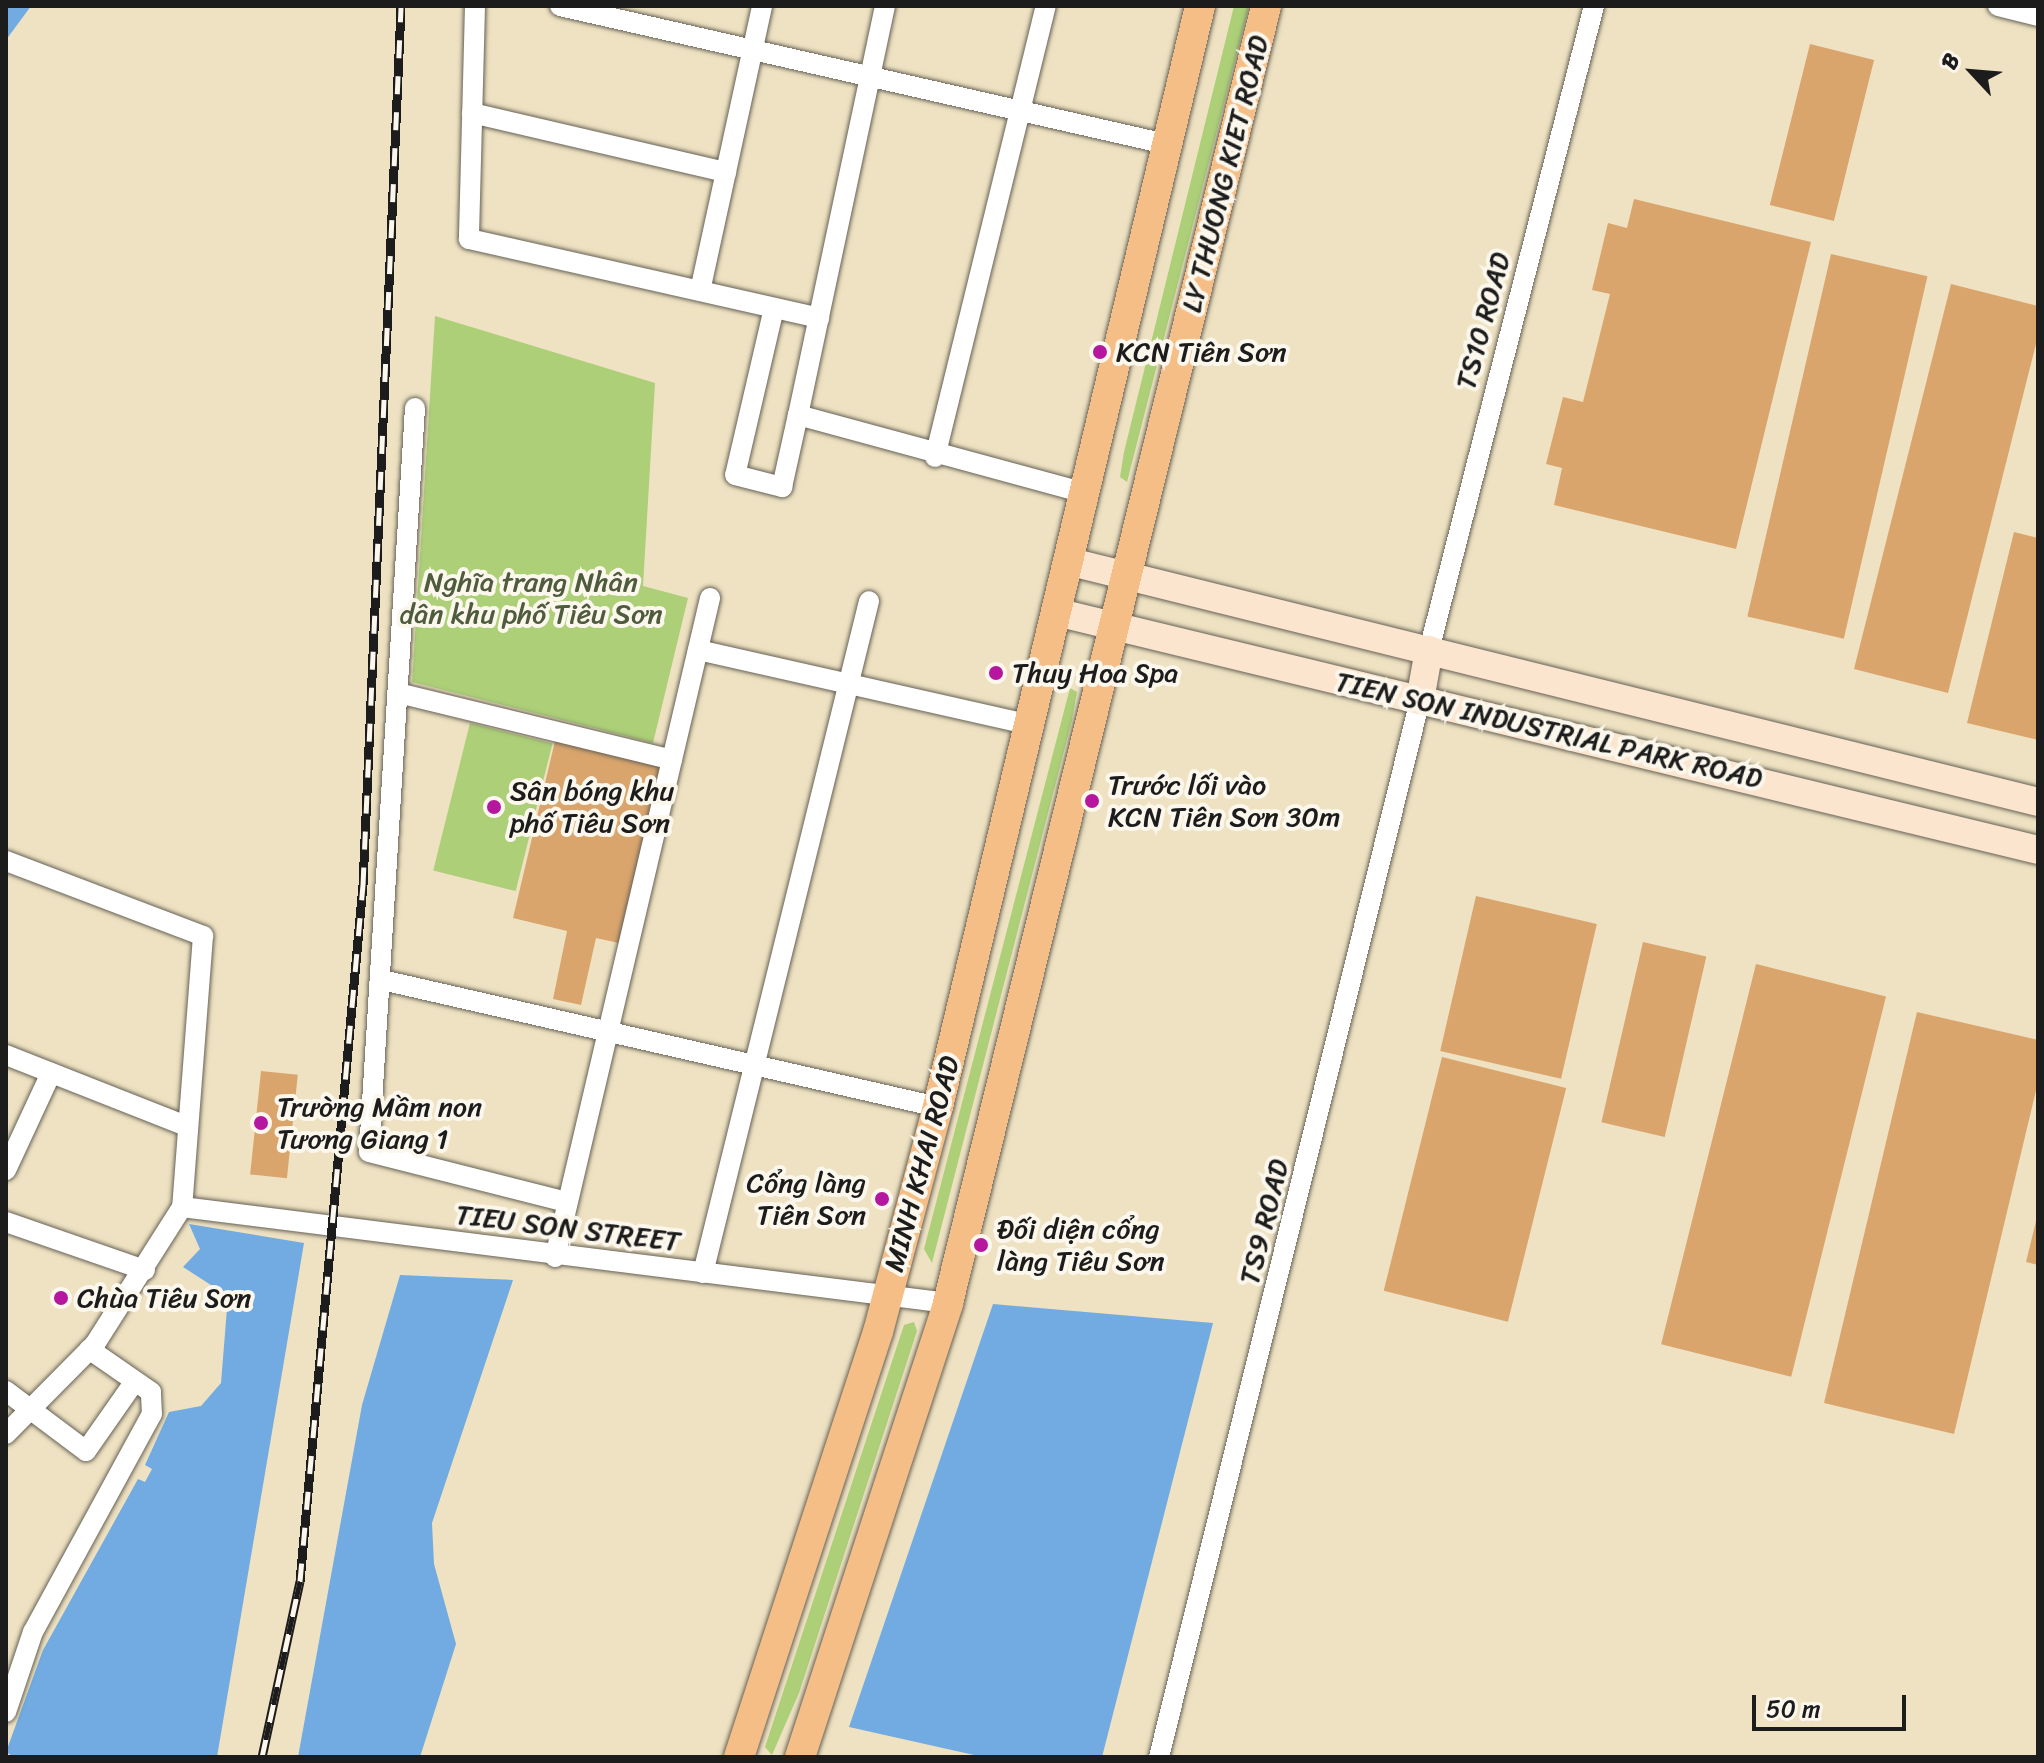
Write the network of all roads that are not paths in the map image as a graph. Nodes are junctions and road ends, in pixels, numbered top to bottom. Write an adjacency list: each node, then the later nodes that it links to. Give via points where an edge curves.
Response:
1 (475, 6): 14 (street)
2 (560, 6): 11 (street)
3 (762, 6): 11 (street)
4 (885, 6): 12 (street)
5 (1046, 6): 13 (street)
6 (1200, 6): 15 (main road)
7 (1266, 6): 25 (main road, LY THUONG KIET ROAD)
8 (1594, 6): 31 (street, TS10 ROAD)
9 (1998, 6): 10 (street)
10 (2038, 16)
11 (752, 50): 12 (street); 16 (street)
12 (870, 76): 13 (street); 19 (street)
13 (1023, 110): 15 (street); 22 (street)
14 (472, 113): 16 (street); 17 (street, via 469,239)
15 (1166, 144): 23 (main road)
16 (726, 172): 17 (street)
17 (700, 291): 18 (street)
18 (774, 308): 19 (street); 21 (street, via 735,475 782,487)
19 (819, 318): 21 (street)
20 (415, 408): 33 (street)
21 (798, 415): 22 (street)
22 (935, 457): 23 (street)
23 (1086, 493): 24 (main road)
24 (1071, 562): 25 (main road, TIEN SON INDUSTRIAL PARK ROAD); 28 (main road, MINH KHAI ROAD)
25 (1126, 574): 29 (main road, MINH KHAI ROAD); 31 (main road, TIEN SON INDUSTRIAL PARK ROAD)
26 (710, 598): 30 (street)
27 (869, 601): 32 (street)
28 (1060, 613): 29 (main road, TIEN SON INDUSTRIAL PARK ROAD); 35 (main road, MINH KHAI ROAD)
29 (1115, 627): 34 (main road, TIEN SON INDUSTRIAL PARK ROAD); 55 (main road, MINH KHAI ROAD)
30 (698, 650): 32 (street); 36 (street)
31 (1429, 650): 34 (main road); 37 (main road, TIEN SON INDUSTRIAL PARK ROAD)
32 (849, 685): 35 (street); 43 (street)
33 (398, 693): 36 (street); 40 (street)
34 (1420, 700): 38 (main road, TIEN SON INDUSTRIAL PARK ROAD); 64 (street, TS9 ROAD)
35 (1034, 726): 45 (main road, MINH KHAI ROAD)
36 (672, 760): 41 (street)
37 (2038, 802)
38 (2038, 850)
39 (6, 861): 46 (street, via 203,936)
40 (382, 980): 41 (street); 48 (street, via 369,1152)
41 (607, 1032): 43 (street); 48 (street)
42 (6, 1055): 44 (street)
43 (754, 1065): 45 (street); 53 (street)
44 (51, 1073): 46 (street); 47 (street)
45 (938, 1107): 54 (main road, MINH KHAI ROAD)
46 (186, 1126): 49 (street)
47 (6, 1170)
48 (567, 1202): 51 (street)
49 (182, 1207): 51 (street, TIEU SON STREET); 52 (street)
50 (6, 1222): 52 (street)
51 (555, 1257): 53 (street, TIEU SON STREET)
52 (145, 1270): 56 (street)
53 (703, 1273): 54 (street, TIEU SON STREET)
54 (888, 1294): 55 (street, TIEU SON STREET); 62 (main road, MINH KHAI ROAD)
55 (948, 1303): 63 (main road, MINH KHAI ROAD)
56 (89, 1349): 57 (street); 59 (street)
57 (135, 1381): 59 (street, via 86,1451); 61 (street, via 154,1396 150,1421 33,1632)
58 (6, 1391): 59 (street)
59 (27, 1409): 60 (street)
60 (6, 1434)
61 (6, 1712)
62 (739, 1757)
63 (800, 1757)
64 (1159, 1757)

